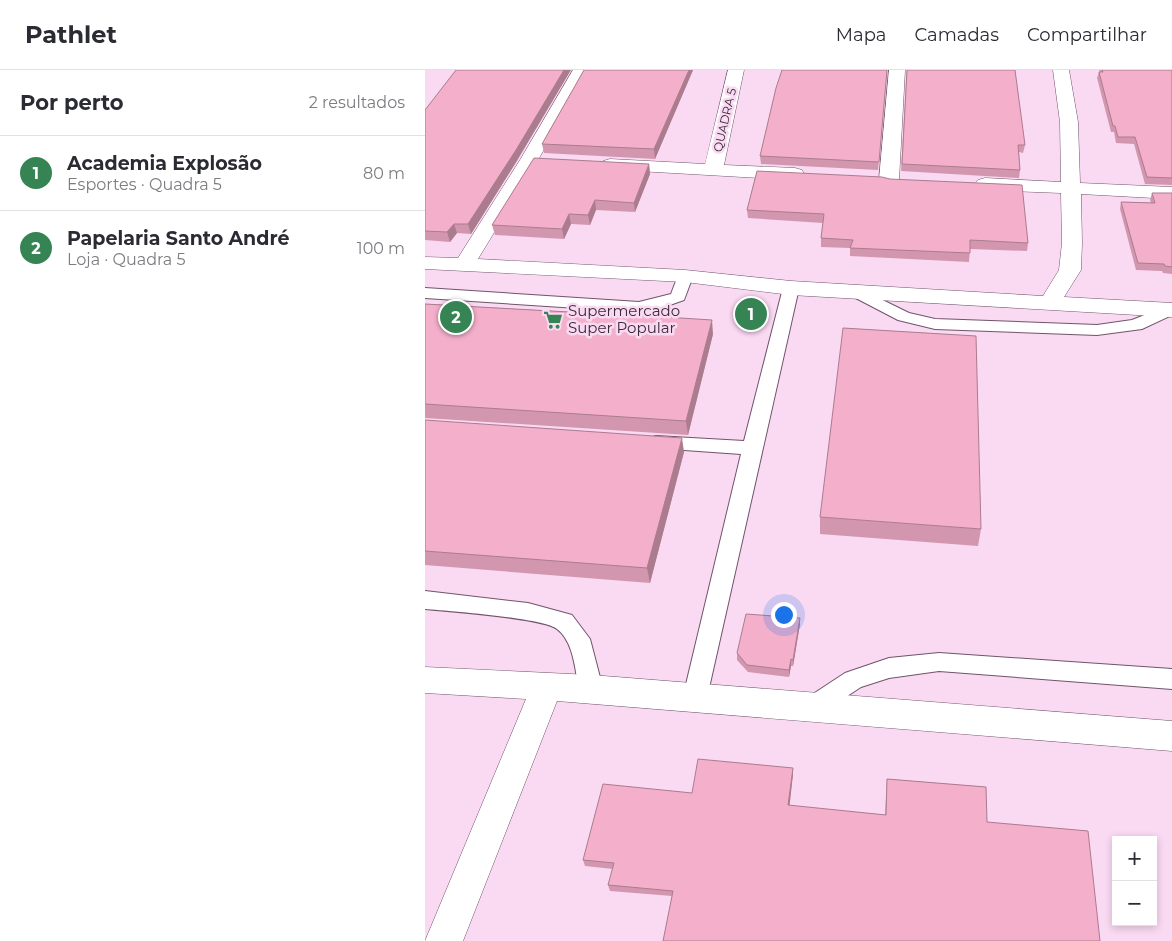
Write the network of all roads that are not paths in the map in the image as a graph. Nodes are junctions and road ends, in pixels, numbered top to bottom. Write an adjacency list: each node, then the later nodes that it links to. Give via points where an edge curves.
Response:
1 (581, 70): 5 (street)
2 (736, 70): 8 (street, QUADRA 5)
3 (897, 70): 10 (street, via 899,180)
4 (1061, 70): 12 (street, via 1069,122)
5 (529, 160): 6 (street); 15 (street)
6 (548, 161)
7 (587, 163): 8 (street)
8 (713, 170): 9 (street)
9 (811, 175)
10 (870, 179)
11 (965, 183): 12 (street)
12 (1069, 188): 13 (street); 20 (street, via 1073,221 1070,270)
13 (1172, 192)
14 (425, 263): 15 (street)
15 (465, 264): 16 (street)
16 (685, 276): 17 (street); 19 (lane, via 678,297 639,306)
17 (791, 288): 18 (street); 23 (lane)
18 (856, 292): 20 (street); 21 (lane, via 903,317 935,324 1097,330 1136,325)
19 (425, 293)
20 (1049, 303): 21 (street)
21 (1171, 310)
22 (643, 441): 23 (lane)
23 (751, 448): 29 (lane)
24 (425, 600): 28 (lane, via 528,612 564,621 579,639)
25 (1172, 679): 30 (lane, via 939,662 889,668 853,680)
26 (425, 680): 27 (street)
27 (547, 686): 28 (street); 32 (street)
28 (591, 689): 29 (street)
29 (695, 697): 30 (street)
30 (812, 707): 31 (street)
31 (1172, 736)
32 (444, 941)

